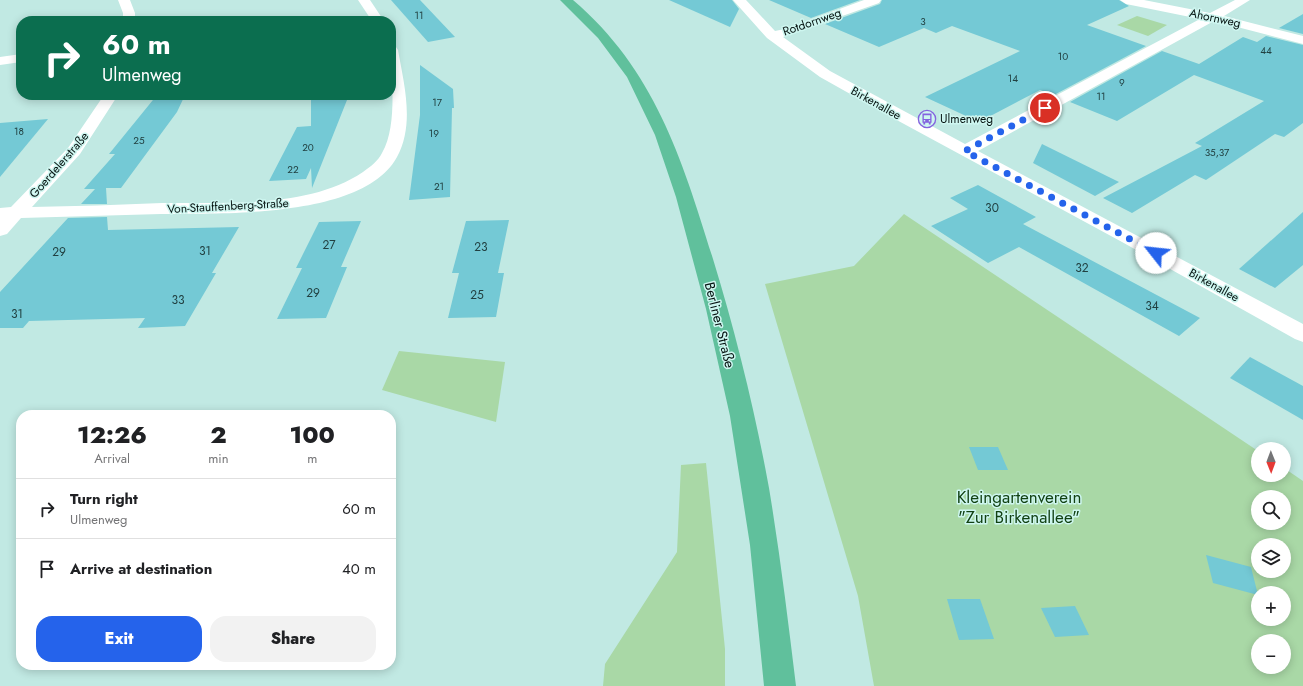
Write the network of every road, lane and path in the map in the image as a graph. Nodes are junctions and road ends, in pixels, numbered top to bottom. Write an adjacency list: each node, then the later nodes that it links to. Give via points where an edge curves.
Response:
1 (124, 0): 8 (street)
2 (364, 0): 9 (street)
3 (566, 0): 21 (highway, Berliner Straße, via 599,32 634,76 683,191 722,327 741,410 761,524)
4 (739, 0): 11 (street, Birkenallee)
5 (875, 0): 11 (street, Rotdornweg, via 788,32)
6 (1126, 0): 10 (street, Ahornweg)
7 (1244, 0): 10 (street)
8 (129, 16)
9 (375, 16)
10 (1212, 17): 12 (street, Ahornweg); 17 (street)
11 (772, 35): 17 (street, Birkenallee, via 825,74)
12 (1303, 40)
13 (16, 59): 14 (street)
14 (0, 61)
15 (396, 92): 18 (street, Von-Stauffenberg-Straße, via 399,118 393,150 373,172 344,189 297,202 271,206)
16 (108, 100): 18 (street, Goerdelerstraße, via 74,152)
17 (965, 151): 20 (street, Birkenallee)
18 (9, 212): 19 (street, Goerdelerstraße)
19 (0, 230)
20 (1303, 334)
21 (780, 686)

